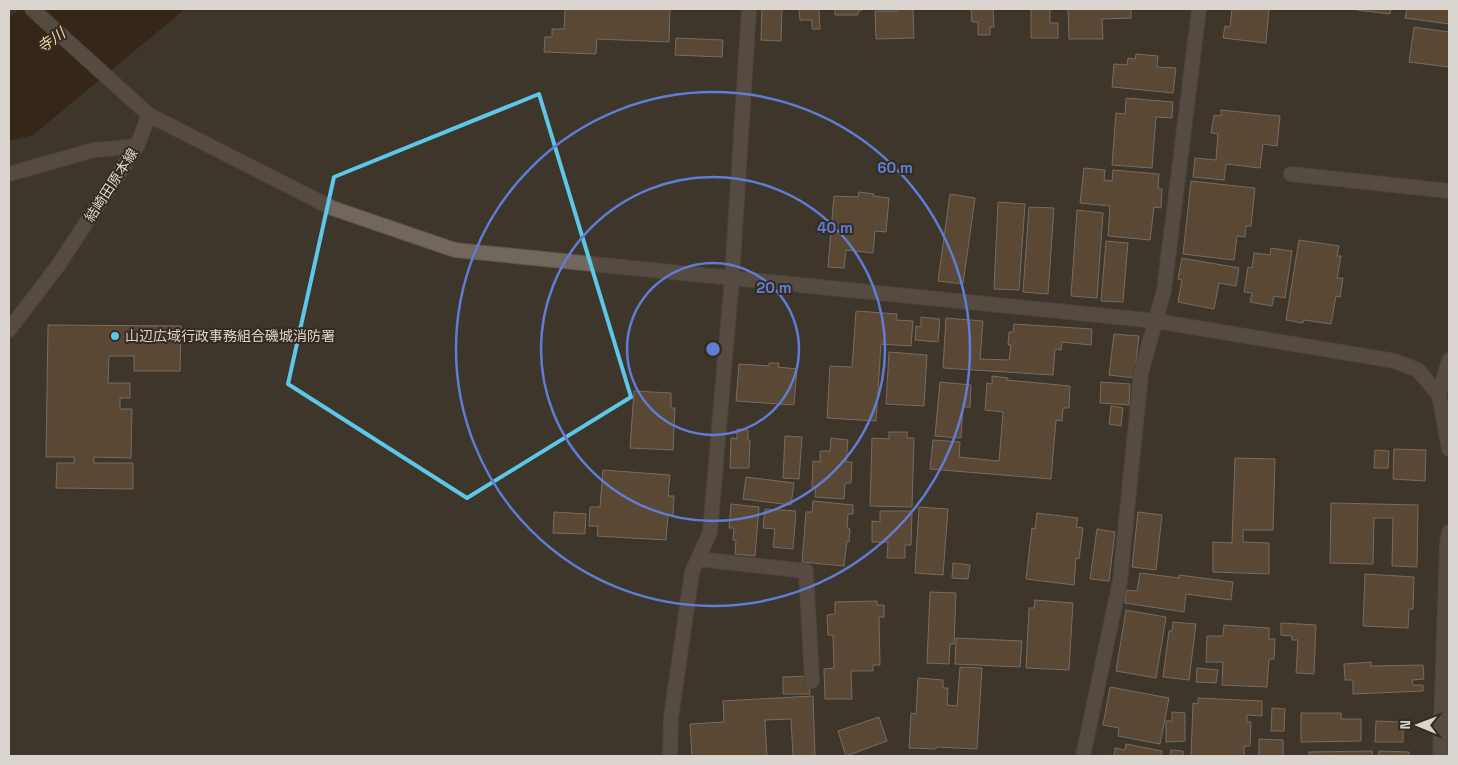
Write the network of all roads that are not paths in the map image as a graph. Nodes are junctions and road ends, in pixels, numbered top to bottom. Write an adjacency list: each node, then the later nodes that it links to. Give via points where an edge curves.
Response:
1 (32, 9): 4 (street)
2 (750, 9): 9 (street)
3 (1199, 9): 10 (street, via 1164,290)
4 (148, 115): 5 (street, 結崎田原本線); 9 (street, via 332,208 455,250)
5 (137, 146): 6 (street, via 94,150); 11 (street, 結崎田原本線, via 57,267)
6 (9, 174)
7 (1291, 174): 8 (street)
8 (1449, 191)
9 (732, 277): 10 (street); 16 (street, via 710,532)
10 (1156, 321): 13 (street, via 1395,360 1418,370); 19 (street, via 1140,373 1120,581)
11 (9, 330)
12 (1449, 360): 13 (street)
13 (1438, 395): 14 (street)
14 (1449, 448)
15 (1449, 532): 20 (street)
16 (698, 559): 17 (street, via 806,571); 18 (street, via 692,572 671,717)
17 (812, 681)
18 (670, 756)
19 (1083, 756)
20 (1440, 756)

